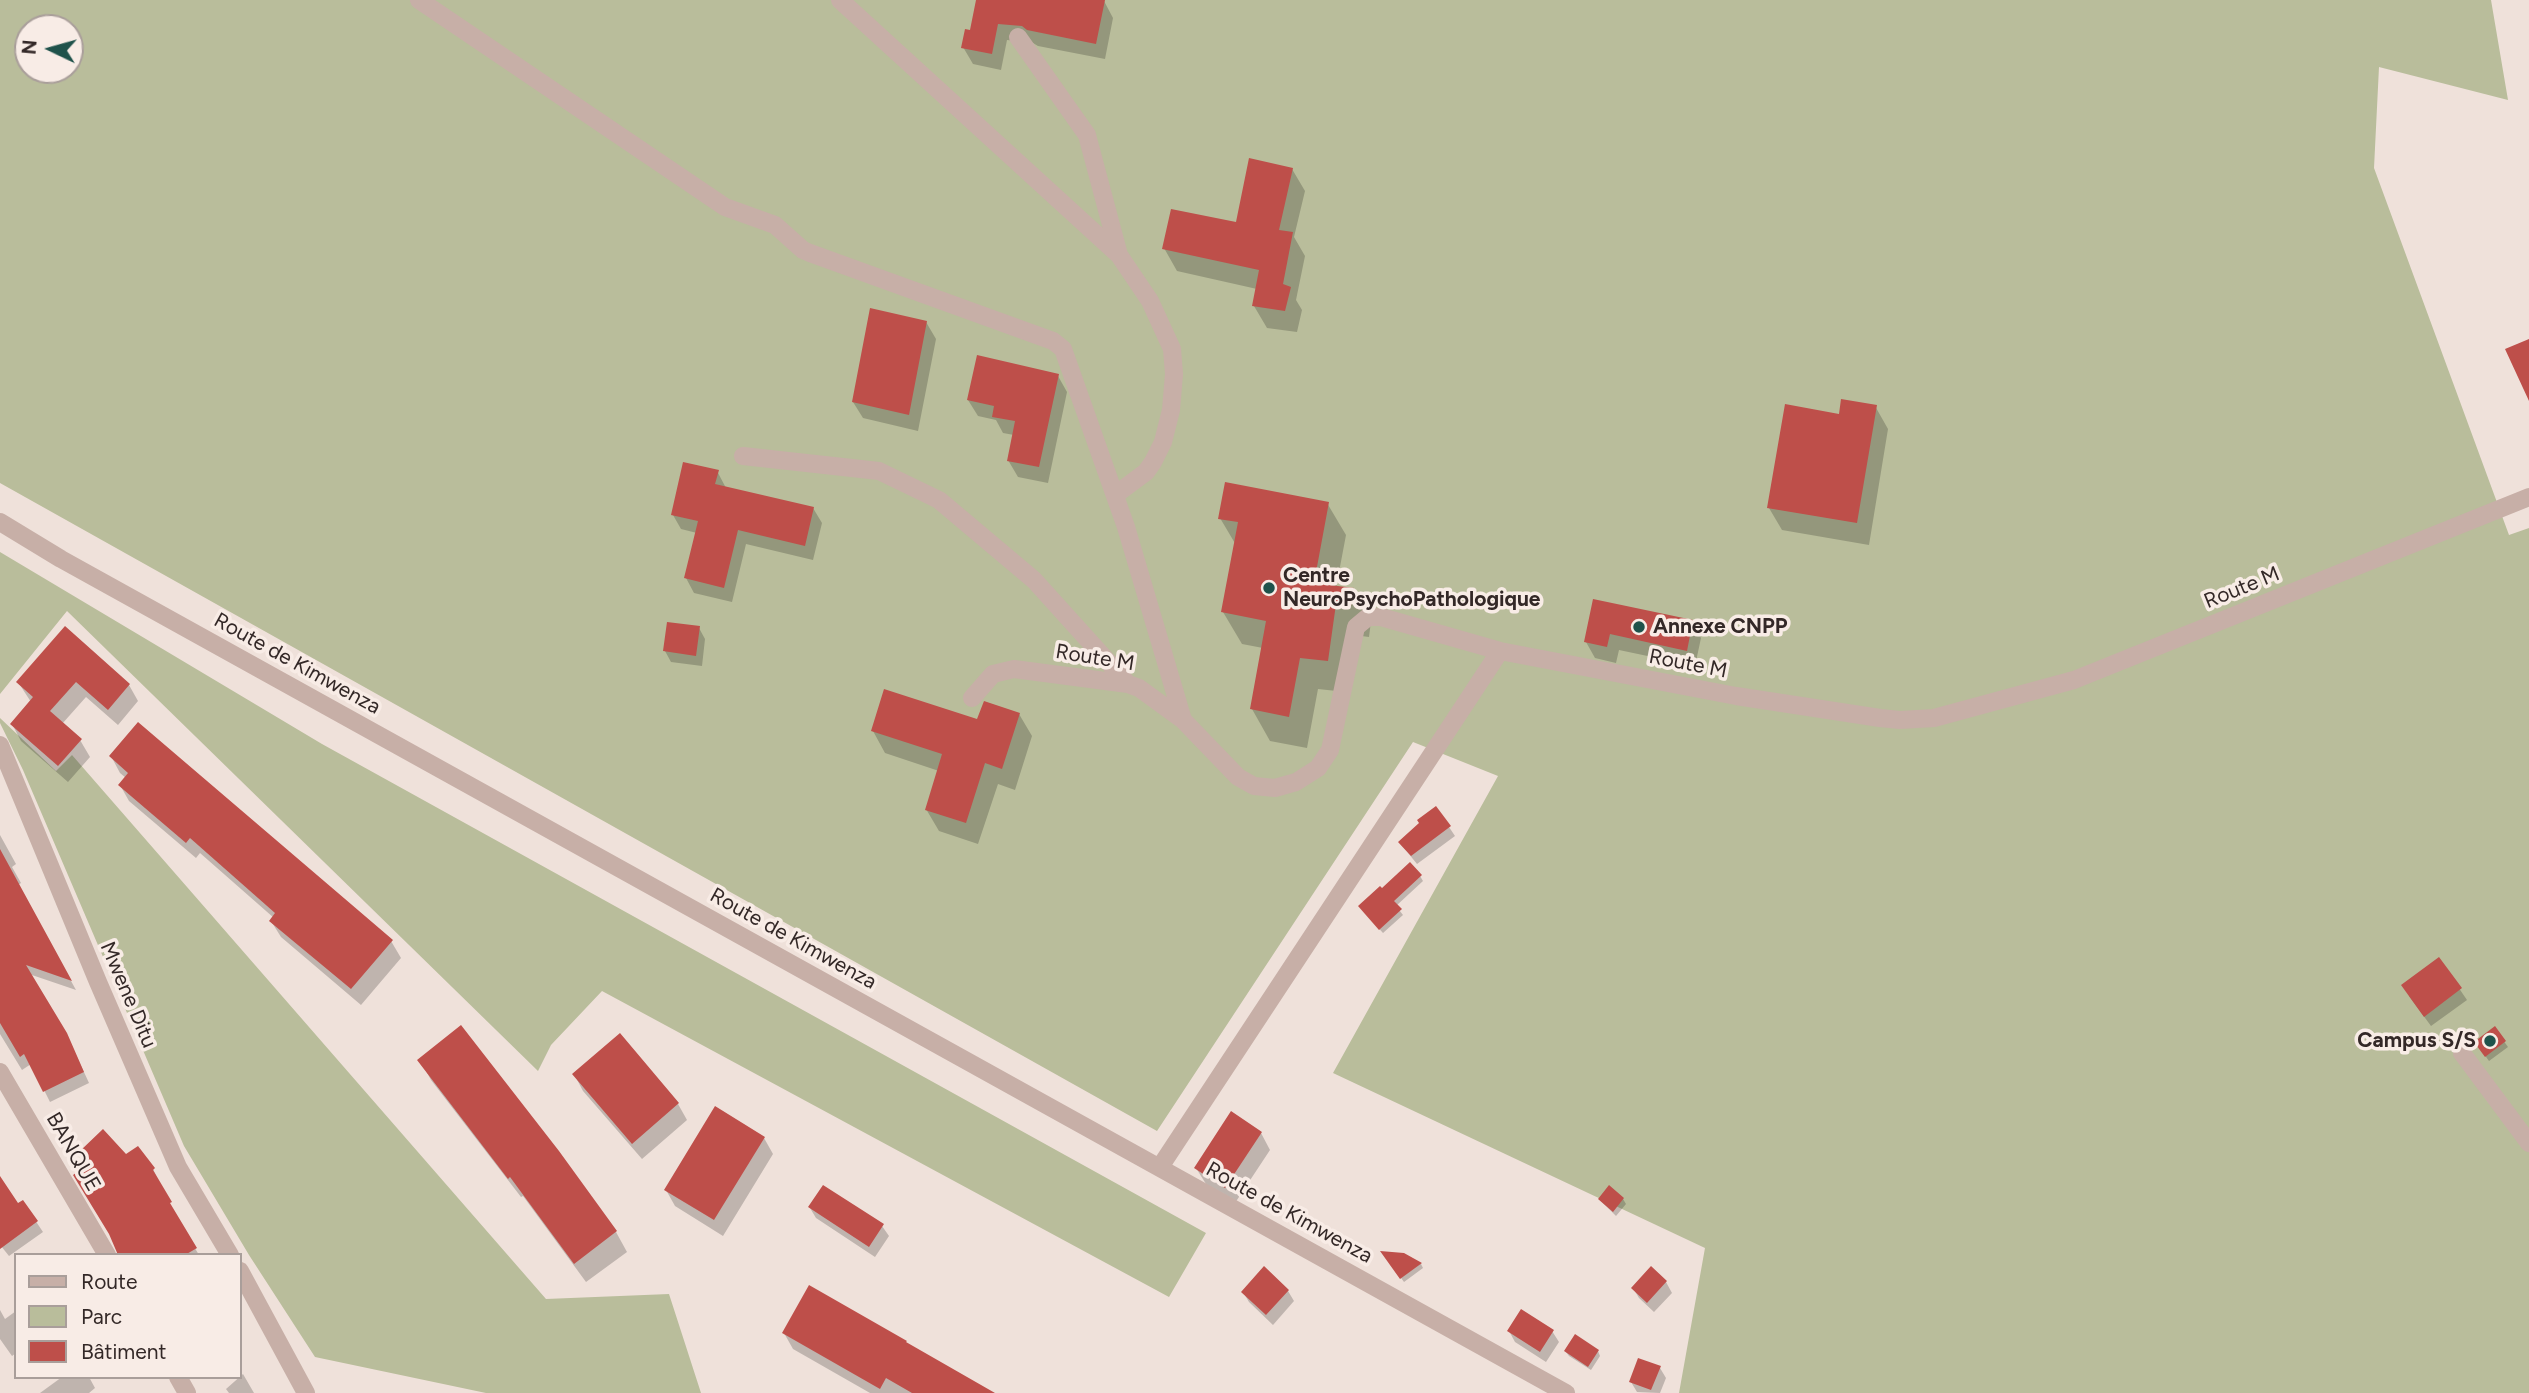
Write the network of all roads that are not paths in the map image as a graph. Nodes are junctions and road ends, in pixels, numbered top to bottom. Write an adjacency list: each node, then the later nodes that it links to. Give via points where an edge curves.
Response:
1 (419, 0): 6 (street, via 725,207 775,225 803,250 1054,341 1069,363)
2 (840, 0): 4 (street)
3 (1018, 37): 4 (street, via 1087,135)
4 (1119, 255): 6 (street, via 1150,301 1171,349 1174,374 1171,410 1158,452 1146,472)
5 (743, 456): 10 (street, via 878,471 939,500 1034,580)
6 (1115, 495): 12 (street)
7 (2529, 497): 9 (street, Route M, via 2074,680 1934,718 1900,720 1736,696)
8 (0, 522): 17 (street, Route de Kimwenza)
9 (1500, 650): 12 (street, Route M, via 1368,617 1356,627 1329,750 1318,768 1275,789 1254,786 1238,777); 17 (street)
10 (1128, 684): 11 (street, Route M, via 1014,669 993,674); 12 (street, Route M)
11 (972, 698)
12 (1183, 720)
13 (0, 745): 19 (street, Mwene Ditu, via 178,1167)
14 (2462, 1053): 16 (street)
15 (0, 1072): 18 (street, BANQUE)
16 (2529, 1143)
17 (1160, 1167): 22 (street, Route de Kimwenza)
18 (106, 1253)
19 (229, 1253)
20 (242, 1275): 21 (street)
21 (306, 1393)
22 (1566, 1393)

